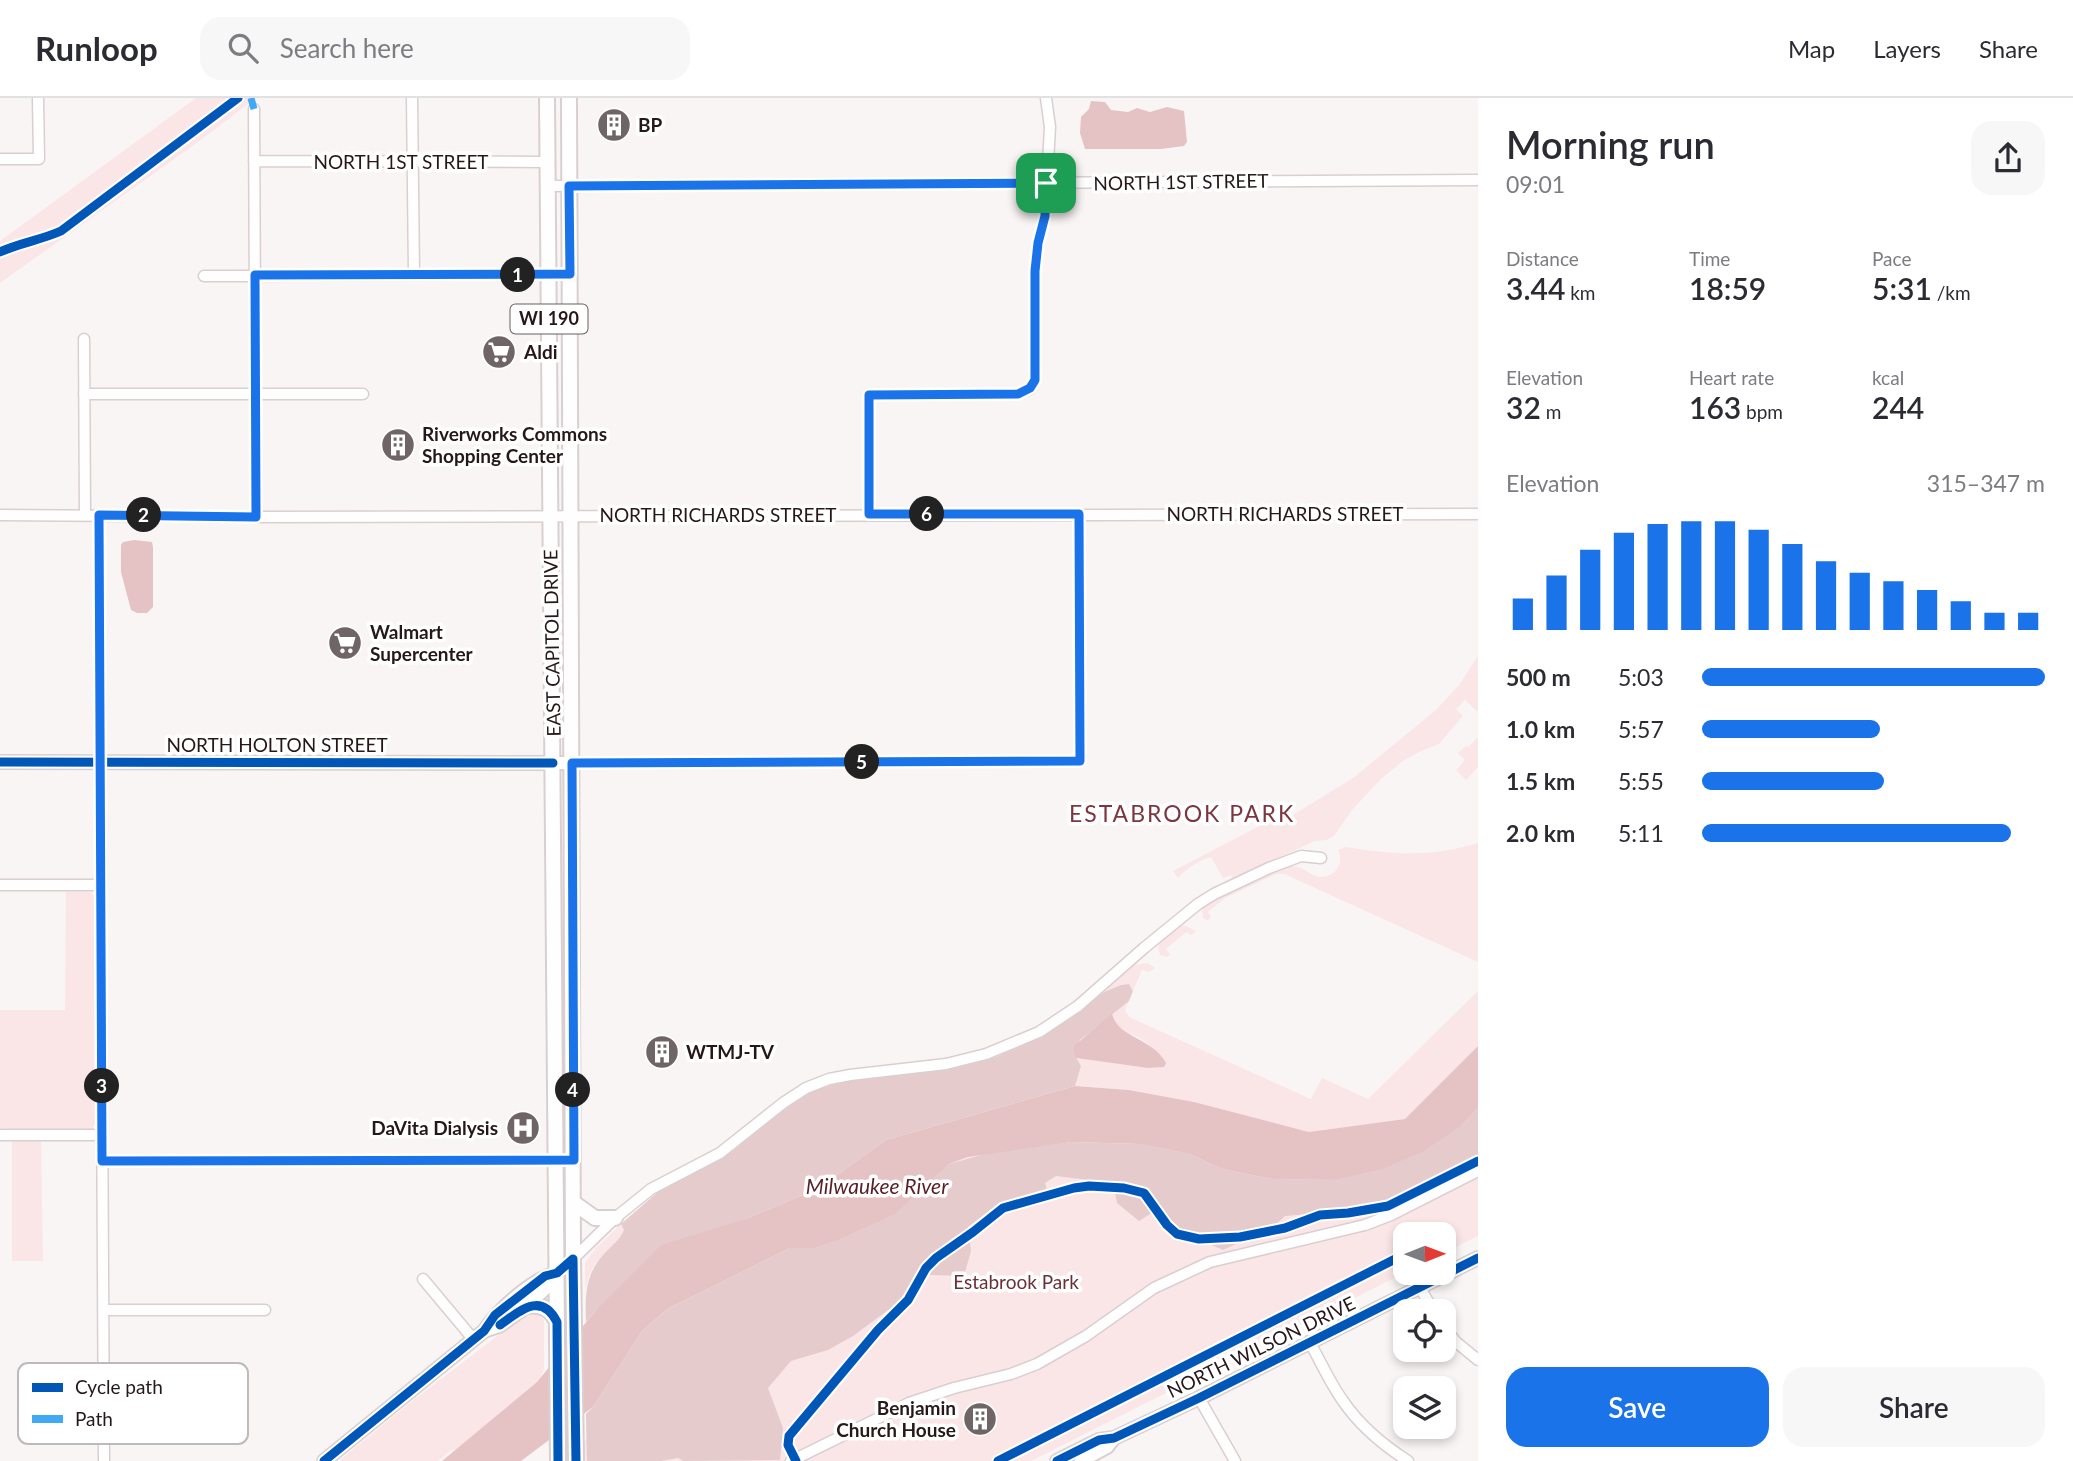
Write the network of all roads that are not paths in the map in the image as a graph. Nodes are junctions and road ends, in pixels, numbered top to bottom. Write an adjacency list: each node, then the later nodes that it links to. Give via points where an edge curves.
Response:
1 (38, 98): 7 (street, via 39,159)
2 (412, 98): 9 (street)
3 (547, 98): 10 (main road, WI 190)
4 (569, 98): 13 (main road, WI 190)
5 (1046, 98): 12 (street, via 1050,127)
6 (254, 109): 8 (street)
7 (0, 159)
8 (254, 162): 9 (street, NORTH 1ST STREET); 17 (street)
9 (413, 162): 10 (street, NORTH 1ST STREET); 18 (street)
10 (547, 162): 14 (main road, EAST CAPITOL DRIVE / WI 190)
11 (1478, 180): 12 (street, NORTH 1ST STREET)
12 (1046, 183): 13 (street, NORTH 1ST STREET); 26 (street, via 1035,271 1035,380 1018,394 869,395)
13 (569, 186): 14 (street, NORTH 1ST STREET); 15 (main road, EAST CAPITOL DRIVE / WI 190)
14 (548, 187): 19 (main road, EAST CAPITOL DRIVE / WI 190)
15 (570, 274): 19 (street); 31 (main road, EAST CAPITOL DRIVE / WI 190)
16 (204, 275): 17 (street)
17 (255, 275): 18 (street); 22 (street)
18 (414, 275): 19 (street)
19 (549, 275): 30 (main road, EAST CAPITOL DRIVE / WI 190)
20 (84, 339): 21 (street)
21 (84, 394): 22 (street); 25 (street)
22 (255, 394): 23 (street); 32 (street)
23 (363, 394)
24 (0, 514): 25 (street, NORTH RICHARDS STREET)
25 (85, 514): 29 (street, NORTH RICHARDS STREET)
26 (869, 514): 27 (street, NORTH RICHARDS STREET); 31 (street, NORTH RICHARDS STREET)
27 (1079, 514): 28 (street, NORTH RICHARDS STREET); 36 (street, NORTH HOLTON STREET, via 1080,761)
28 (1478, 514)
29 (99, 515): 32 (street, NORTH RICHARDS STREET); 34 (street)
30 (551, 515): 31 (street, NORTH RICHARDS STREET); 32 (street, NORTH RICHARDS STREET); 35 (main road, EAST CAPITOL DRIVE / WI 190)
31 (571, 515): 36 (main road, EAST CAPITOL DRIVE / WI 190)
32 (256, 517)
33 (0, 762): 34 (main road, NORTH HOLTON STREET)
34 (100, 763): 35 (main road, NORTH HOLTON STREET); 39 (street)
35 (553, 763): 36 (main road, NORTH HOLTON STREET); 42 (main road, EAST CAPITOL DRIVE / WI 190)
36 (572, 763): 43 (main road, EAST CAPITOL DRIVE / WI 190)
37 (1321, 858): 47 (street, via 1301,856 1214,894 1078,1006 1039,1032 986,1054 946,1064 850,1075 806,1088 731,1146 651,1189)
38 (0, 886): 39 (street)
39 (101, 886): 41 (street)
40 (0, 1135): 41 (street)
41 (102, 1135): 44 (street)
42 (556, 1160): 43 (street); 44 (street); 50 (main road, EAST CAPITOL DRIVE / WI 190)
43 (574, 1160): 46 (main road, EAST CAPITOL DRIVE / WI 190)
44 (102, 1161): 55 (street)
45 (1478, 1171): 68 (street, via 1364,1225 1193,1268 1154,1287 1086,1336 1037,1364 909,1402)
46 (574, 1203): 47 (main road, via 595,1218); 49 (main road, EAST CAPITOL DRIVE / WI 190)
47 (615, 1218): 49 (street)
48 (1478, 1258): 52 (main road, NORTH WILSON DRIVE)
49 (573, 1259): 50 (main road); 64 (main road, EAST CAPITOL DRIVE / WI 190)
50 (557, 1273): 54 (main road); 57 (main road, EAST CAPITOL DRIVE / WI 190); 58 (main road, via 545,1276 495,1315)
51 (423, 1279): 58 (street)
52 (1420, 1287): 53 (street); 60 (main road, NORTH WILSON DRIVE)
53 (1426, 1299)
54 (527, 1306): 57 (main road, via 547,1309); 58 (main road)
55 (103, 1310): 56 (street); 62 (street)
56 (265, 1310)
57 (557, 1322): 67 (main road, EAST CAPITOL DRIVE / WI 190)
58 (479, 1335): 66 (main road)
59 (1456, 1341): 61 (street)
60 (1310, 1343): 63 (main road, NORTH WILSON DRIVE); 71 (street, via 1342,1400 1373,1435)
61 (1478, 1360)
62 (103, 1363)
63 (1199, 1398): 65 (main road, NORTH WILSON DRIVE, via 1114,1438 1103,1438); 70 (street)
64 (576, 1454)
65 (1088, 1457): 69 (main road, NORTH WILSON DRIVE)
66 (324, 1461)
67 (558, 1461)
68 (791, 1461)
69 (1057, 1461)
70 (1235, 1461)
71 (1408, 1461)

